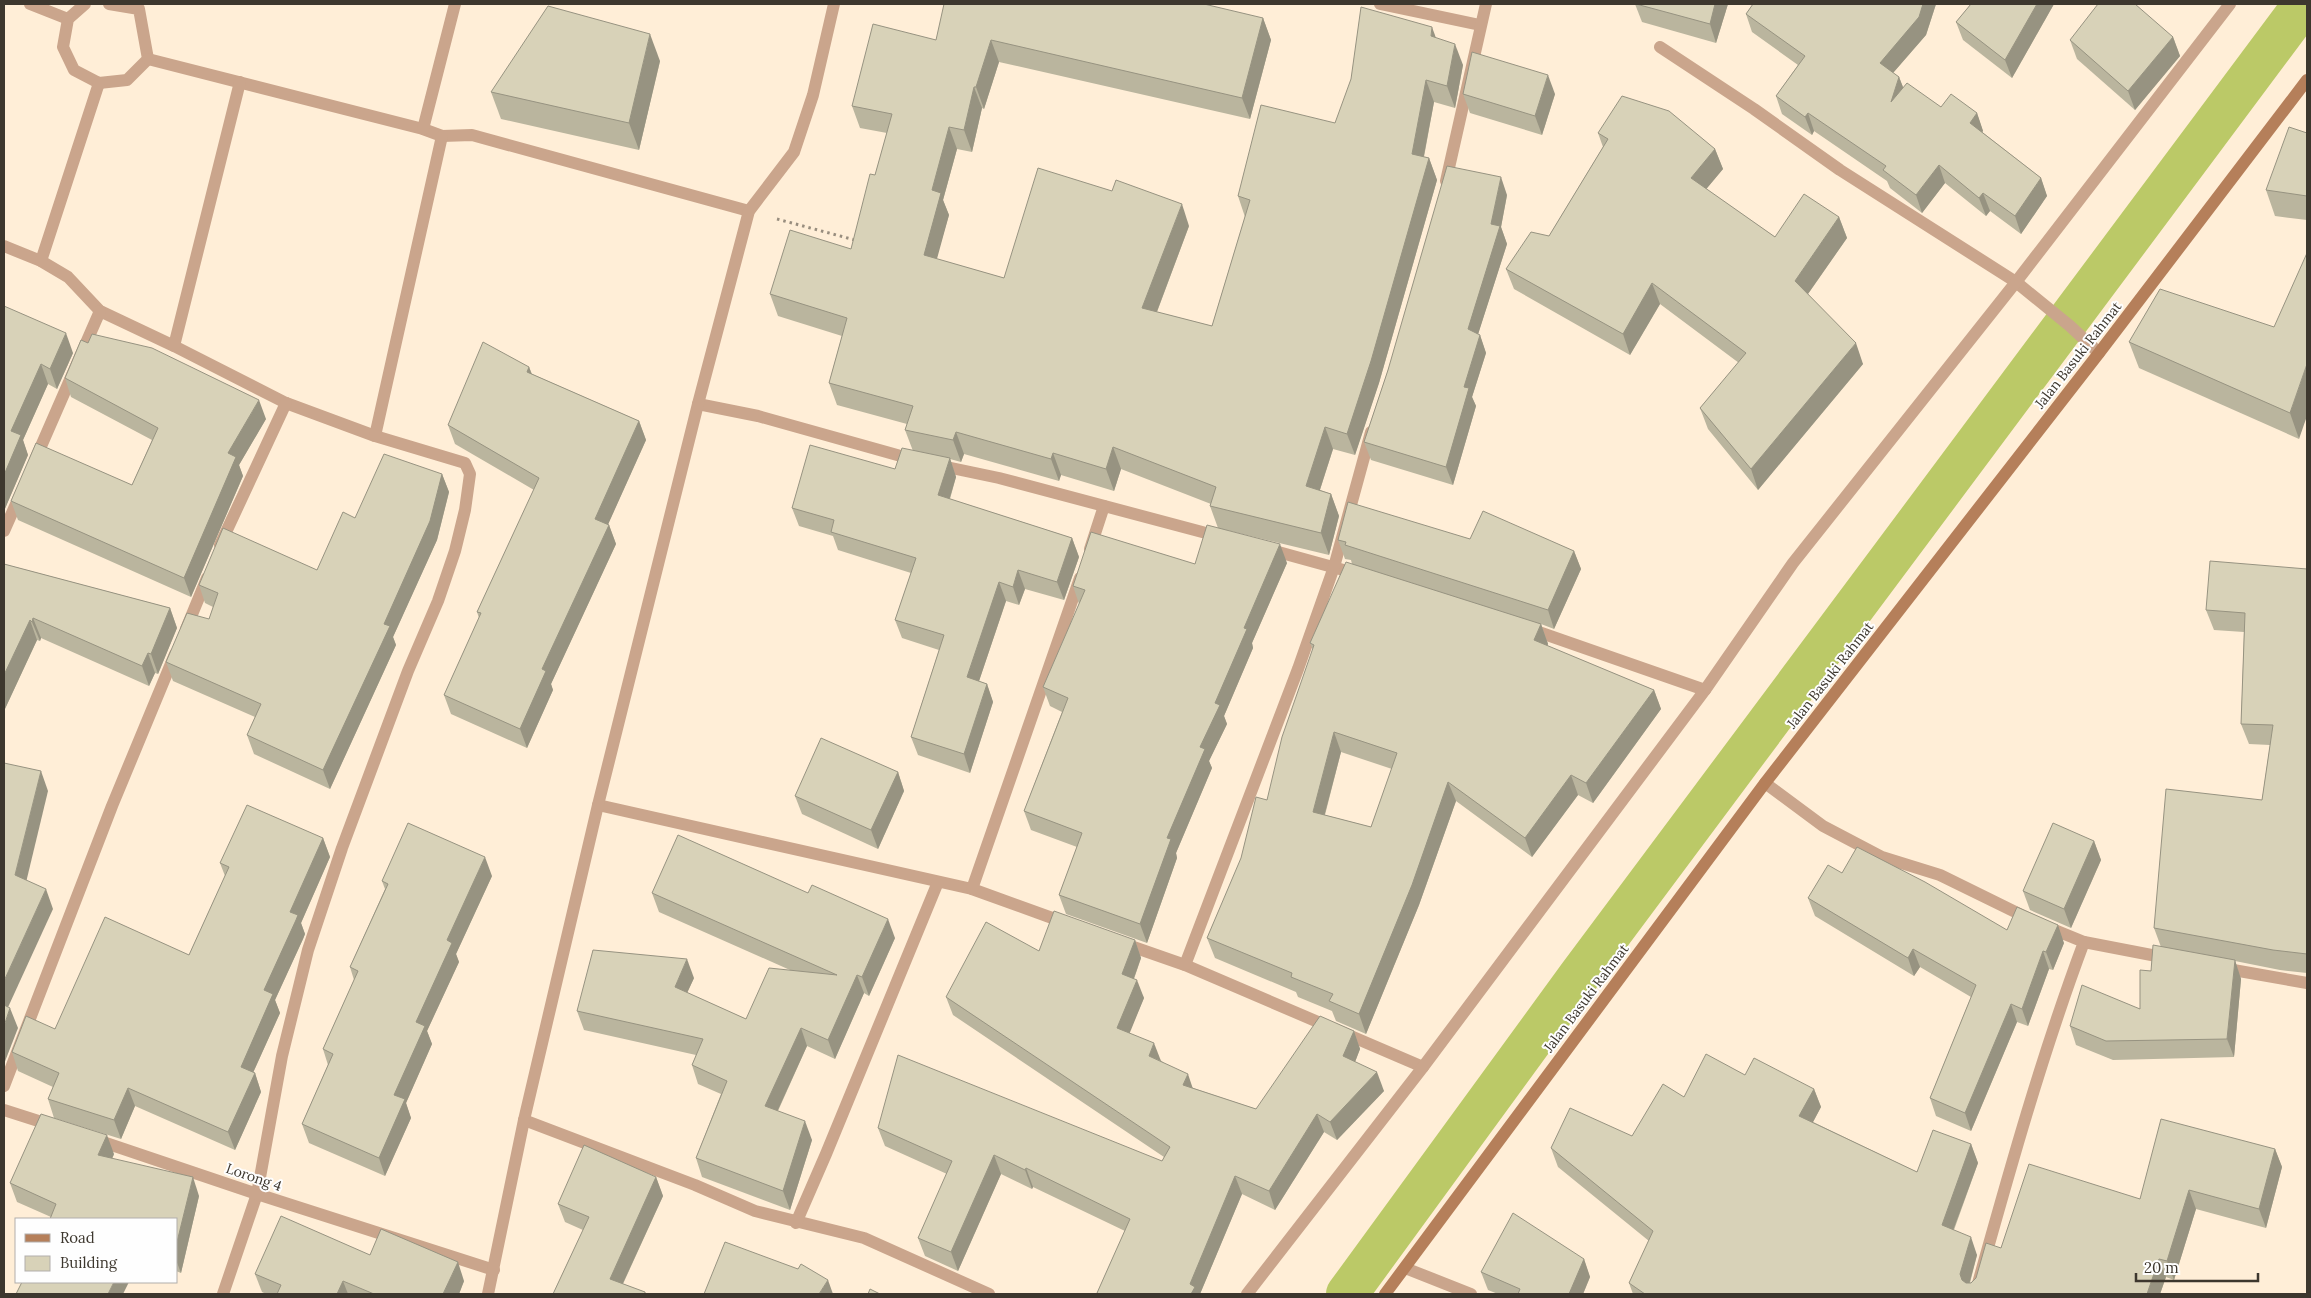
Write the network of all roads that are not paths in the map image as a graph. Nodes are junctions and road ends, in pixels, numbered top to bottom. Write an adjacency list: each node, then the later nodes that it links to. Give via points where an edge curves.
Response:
1 (30, 4): 9 (street)
2 (85, 4): 9 (street)
3 (109, 4): 12 (street, via 140,9)
4 (455, 4): 16 (street)
5 (834, 4): 19 (street, via 813,95 794,152)
6 (1380, 4): 10 (street)
7 (1486, 4): 10 (street)
8 (2230, 4): 22 (street)
9 (68, 19): 15 (street, via 63,47 74,70)
10 (1480, 26): 18 (street)
11 (1660, 47): 22 (street, via 1754,108 1840,170)
12 (148, 59): 14 (street); 15 (street, via 127,80)
13 (2307, 80): 25 (main road, Jalan Basuki Rahmat)
14 (240, 82): 16 (street); 24 (street)
15 (99, 83): 21 (street)
16 (423, 129): 17 (street)
17 (442, 136): 19 (street, via 472,135); 29 (street)
18 (1442, 196)
19 (749, 211): 27 (street)
20 (4, 246): 21 (street)
21 (42, 261): 23 (street, via 68,277)
22 (2016, 282): 25 (street); 39 (street, via 1792,563)
23 (100, 311): 24 (street); 30 (street)
24 (174, 346): 26 (street)
25 (2099, 353): 40 (main road, Jalan Basuki Rahmat)
26 (286, 403): 29 (street); 52 (street, via 214,561 112,806)
27 (698, 404): 32 (street, via 758,416 892,455 999,478); 41 (street)
28 (1375, 420): 36 (street)
29 (375, 436): 57 (street, via 465,463 470,474 465,510 438,601 374,762 308,950 282,1056)
30 (31, 470)
31 (23, 487): 33 (street)
32 (1104, 506): 34 (street); 43 (street)
33 (4, 531)
34 (1229, 539)
35 (1258, 546): 36 (street)
36 (1334, 566): 37 (street); 48 (street)
37 (1372, 579)
38 (1521, 626): 39 (street)
39 (1705, 690): 51 (street)
40 (1765, 783): 46 (street, via 1823,826 1882,857 1940,875); 59 (main road, Jalan Basuki Rahmat)
41 (598, 805): 42 (street); 54 (street)
42 (938, 882): 43 (street); 58 (street)
43 (972, 889): 44 (street)
44 (1074, 926)
45 (1111, 939): 48 (street)
46 (2084, 942): 47 (street); 67 (street, via 2008,1174)
47 (2180, 960)
48 (1185, 965): 51 (street)
49 (2209, 966): 50 (street)
50 (2307, 983)
51 (1423, 1067): 64 (street)
52 (4, 1086)
53 (4, 1110): 55 (street)
54 (524, 1120): 58 (street, via 755,1211); 60 (street)
55 (67, 1130)
56 (85, 1136): 57 (street, Lorong 4)
57 (257, 1194): 60 (street, Lorong 4); 61 (street)
58 (796, 1223): 63 (street, via 864,1238)
59 (1405, 1268): 65 (main road, Jalan Basuki Rahmat); 66 (street)
60 (494, 1270): 62 (street)
61 (223, 1294)
62 (488, 1294)
63 (989, 1294)
64 (1248, 1294)
65 (1385, 1294)
66 (1471, 1294)
67 (1976, 1294)

